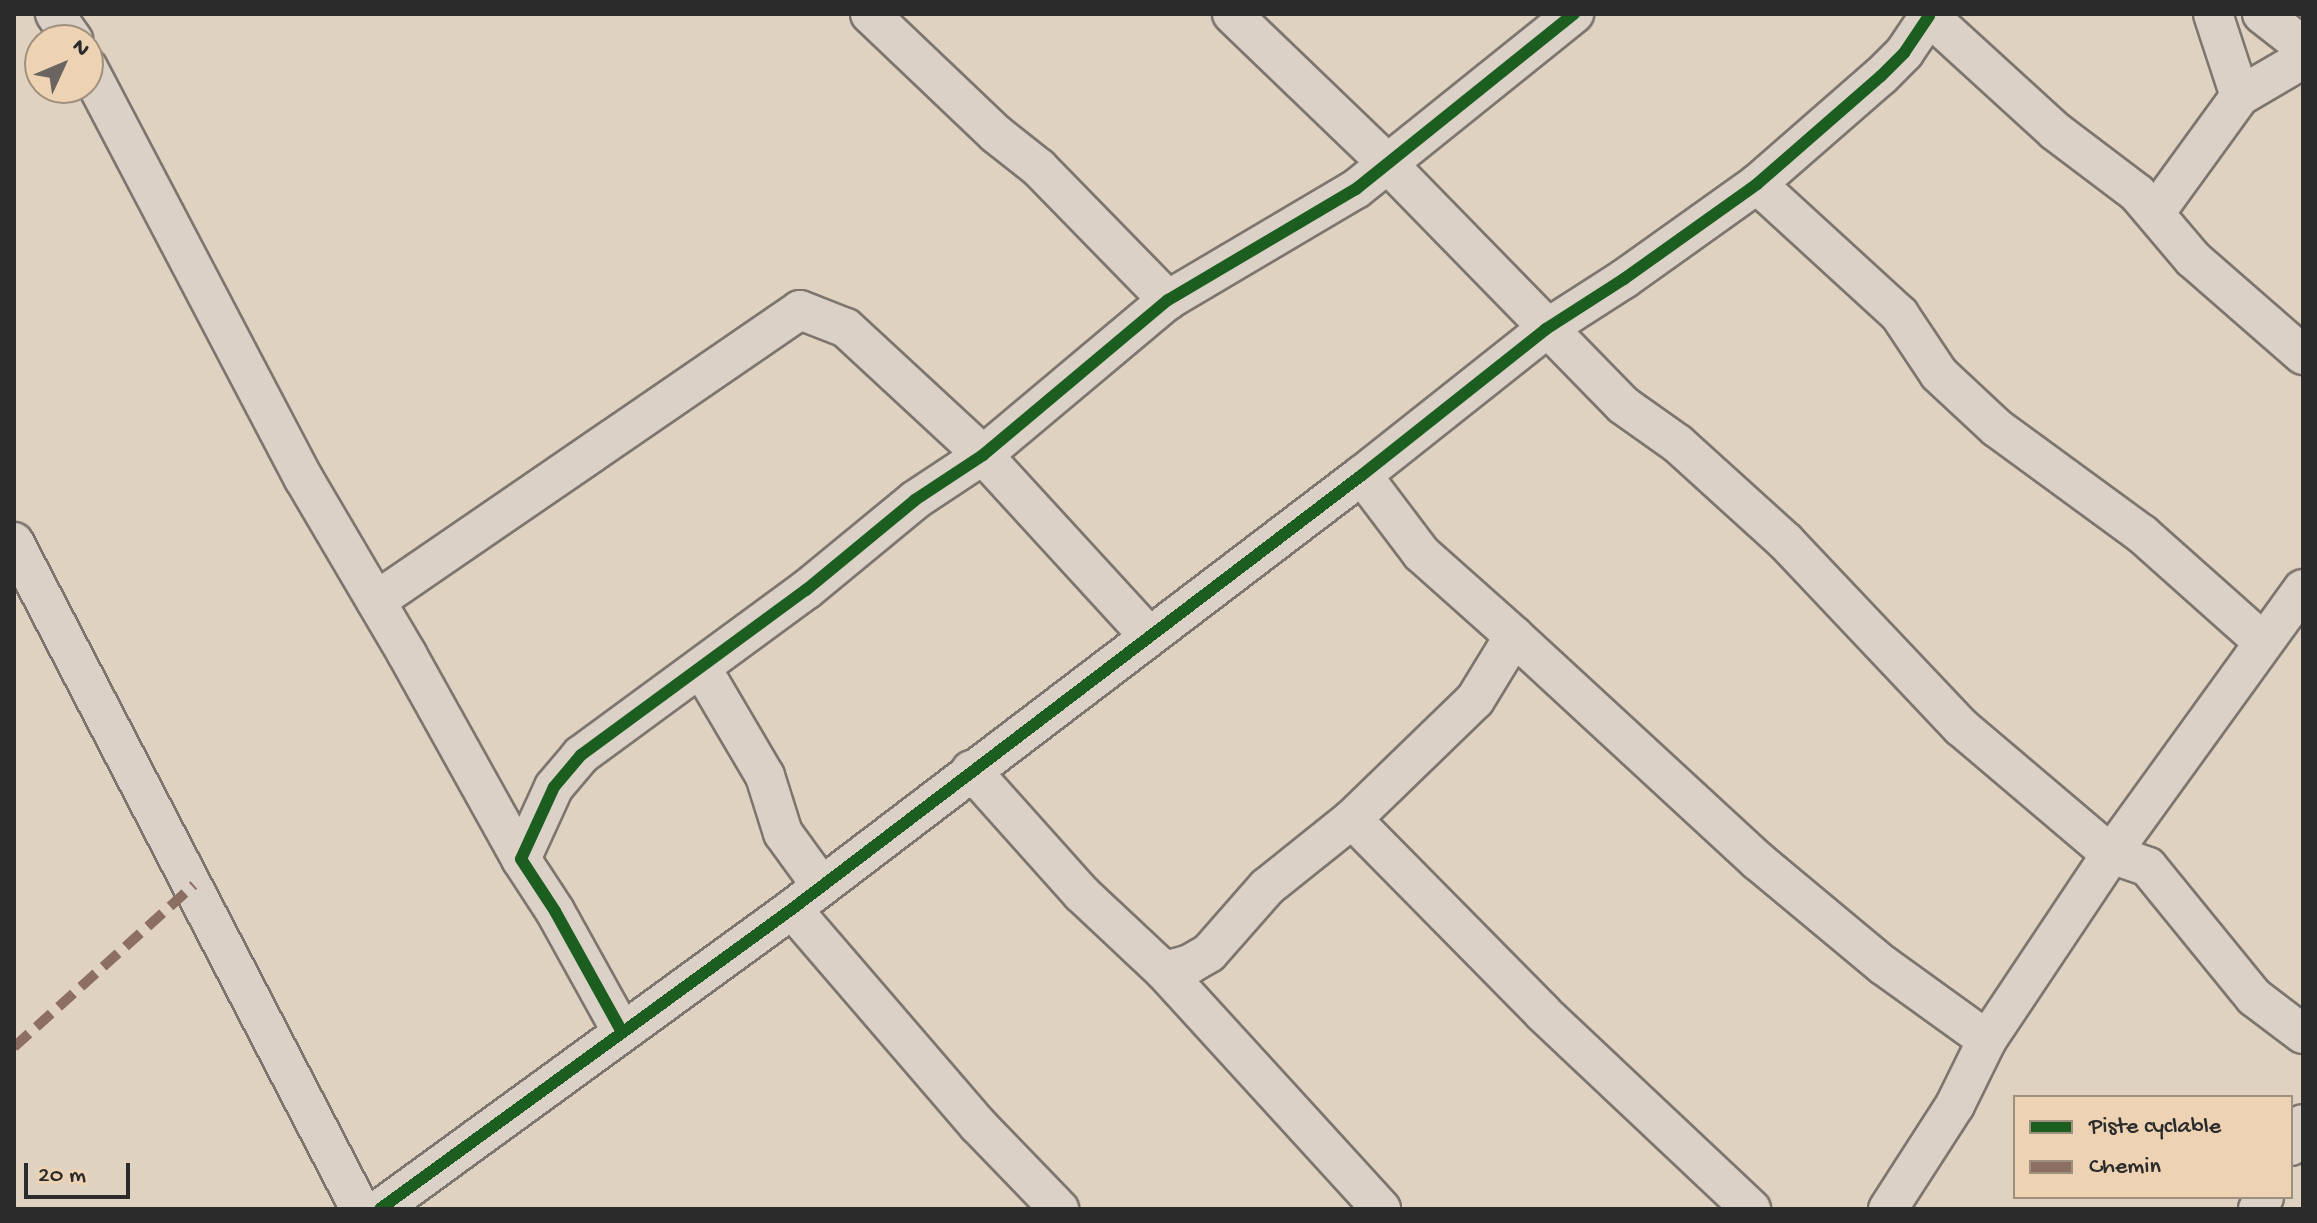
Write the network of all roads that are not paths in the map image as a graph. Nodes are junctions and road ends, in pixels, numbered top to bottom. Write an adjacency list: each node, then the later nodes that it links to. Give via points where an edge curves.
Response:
1 (870, 14): 14 (street, via 1039,168)
2 (1232, 14): 11 (street)
3 (1574, 14): 11 (street)
4 (2213, 14): 9 (street)
5 (2262, 14): 7 (street)
6 (1928, 15): 12 (street, via 1904,53 1881,76); 13 (street)
7 (2303, 46)
8 (2303, 59): 9 (street)
9 (2240, 96): 13 (street)
10 (104, 98): 21 (street, via 304,479)
11 (1386, 162): 14 (street, via 1356,189); 15 (street)
12 (1757, 184): 15 (street); 24 (street, via 1899,314 1939,374 1997,428 2142,534)
13 (2155, 213): 16 (street, via 2193,259)
14 (1168, 300): 17 (street)
15 (1546, 329): 18 (street); 28 (street, via 1623,405 1678,444 1786,542 1961,727)
16 (2303, 355)
17 (983, 455): 21 (street, via 846,328 800,310); 22 (street); 25 (street, via 915,500)
18 (1362, 475): 22 (street); 23 (street, via 1421,553)
19 (14, 542): 38 (street)
20 (2303, 589): 24 (street)
21 (376, 601): 29 (street)
22 (1149, 636): 26 (street)
23 (1514, 636): 27 (street, via 1475,700); 35 (street, via 1758,861 1883,965)
24 (2262, 641): 28 (street)
25 (702, 669): 29 (street, via 581,755 554,787); 30 (street, via 765,776 783,833)
26 (971, 770): 30 (street); 32 (street, via 1082,894)
27 (1352, 819): 32 (street, via 1267,887 1209,953); 42 (street, via 1543,1013)
28 (2111, 854): 34 (street, via 2148,867 2254,997); 35 (street)
29 (521, 859): 33 (street)
30 (820, 884): 31 (street)
31 (792, 909): 33 (street); 40 (street, via 978,1125)
32 (1164, 971): 41 (street)
33 (622, 1032): 39 (street)
34 (2303, 1034)
35 (1987, 1040): 43 (street, via 1955,1105)
36 (2303, 1124): 37 (street)
37 (2293, 1142)
38 (360, 1209)
39 (380, 1209)
40 (1059, 1209)
41 (1381, 1209)
42 (1751, 1209)
43 (1888, 1209)

